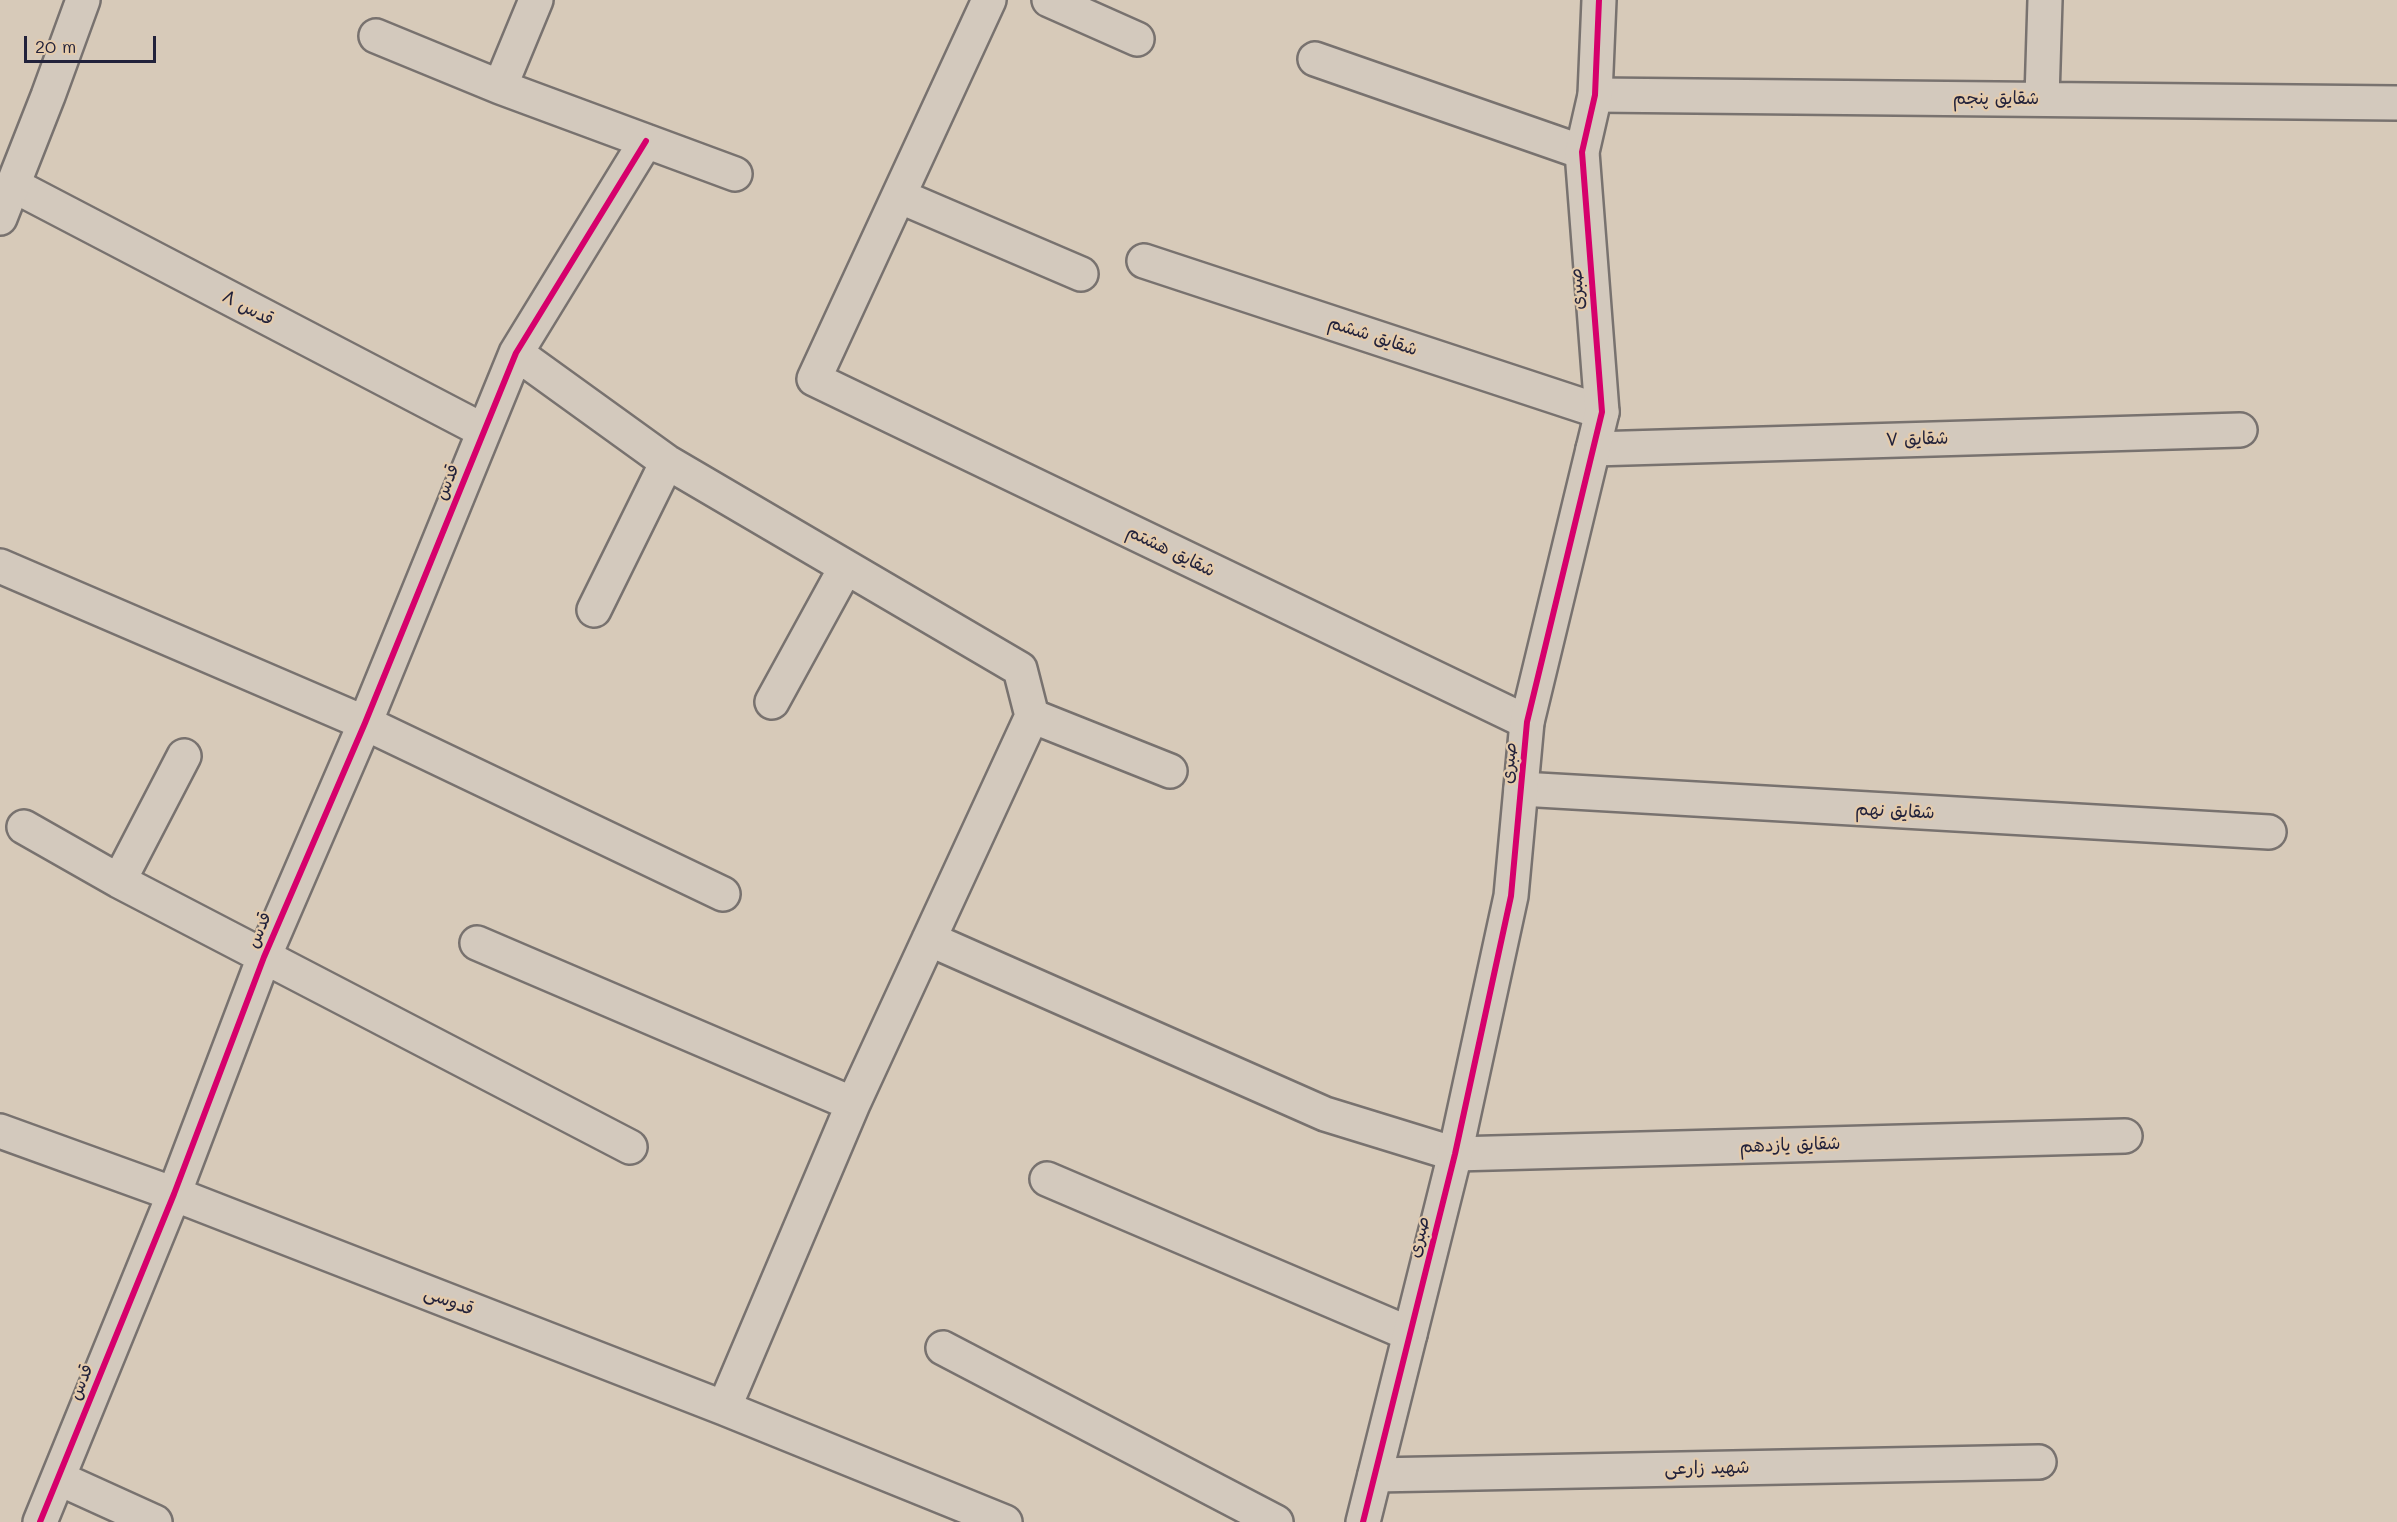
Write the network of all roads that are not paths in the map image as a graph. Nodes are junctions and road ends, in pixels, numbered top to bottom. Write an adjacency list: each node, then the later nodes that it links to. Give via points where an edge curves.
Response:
1 (83, 0): 17 (street)
2 (536, 0): 10 (street)
3 (989, 0): 18 (street)
4 (1049, 0): 8 (street)
5 (1599, 0): 11 (street, صبری)
6 (2045, 0): 12 (street)
7 (376, 36): 10 (street)
8 (1137, 39)
9 (1315, 59): 15 (street)
10 (500, 87): 14 (street)
11 (1595, 95): 12 (street, شقایق پنجم); 15 (street, صبری)
12 (2042, 98): 13 (street, شقایق پنجم)
13 (2397, 103)
14 (646, 141): 16 (street); 22 (street, قدس)
15 (1582, 152): 23 (street, صبری)
16 (735, 174)
17 (13, 185): 19 (street); 25 (street, قدس ۸)
18 (899, 196): 21 (street); 33 (street, شقایق هشتم, via 814,379)
19 (0, 218)
20 (1144, 261): 23 (street, شقایق ششم)
21 (1081, 274)
22 (516, 354): 25 (street, قدس); 27 (street)
23 (1602, 412): 26 (street, صبری)
24 (2240, 430): 26 (street, شقایق ۷)
25 (484, 431): 34 (street, قدس)
26 (1593, 449): 33 (street, صبری)
27 (667, 462): 29 (street); 30 (street)
28 (0, 566): 34 (street)
29 (846, 567): 31 (street); 32 (street, via 1020,669)
30 (594, 610)
31 (772, 702)
32 (1032, 716): 36 (street); 42 (street)
33 (1527, 722): 37 (street, صبری)
34 (365, 723): 41 (street); 44 (street, قدس)
35 (184, 756): 40 (street)
36 (1170, 771)
37 (1521, 789): 39 (street, شقایق نهم); 49 (street, صبری, via 1511,896)
38 (24, 827): 40 (street)
39 (2269, 832)
40 (119, 881): 44 (street)
41 (723, 894)
42 (929, 939): 45 (street); 49 (street, شقایق یازدهم, via 1325,1114)
43 (477, 943): 45 (street)
44 (264, 957): 48 (street); 51 (street, قدس)
45 (853, 1104): 54 (street)
46 (0, 1131): 51 (street, قدوسی)
47 (2125, 1136): 49 (street, شقایق یازدهم)
48 (630, 1147)
49 (1455, 1154): 52 (street, صبری)
50 (1047, 1179): 52 (street)
51 (174, 1194): 54 (street, قدوسی); 57 (street, قدس)
52 (1410, 1334): 56 (street, صبری)
53 (942, 1348): 61 (street)
54 (724, 1408): 60 (street, قدوسی)
55 (2038, 1462): 56 (street, شهید زارعی)
56 (1375, 1475): 62 (street, صبری)
57 (58, 1478): 58 (street, قدس); 59 (street)
58 (40, 1522)
59 (155, 1522)
60 (1005, 1522)
61 (1276, 1522)
62 (1363, 1522)

